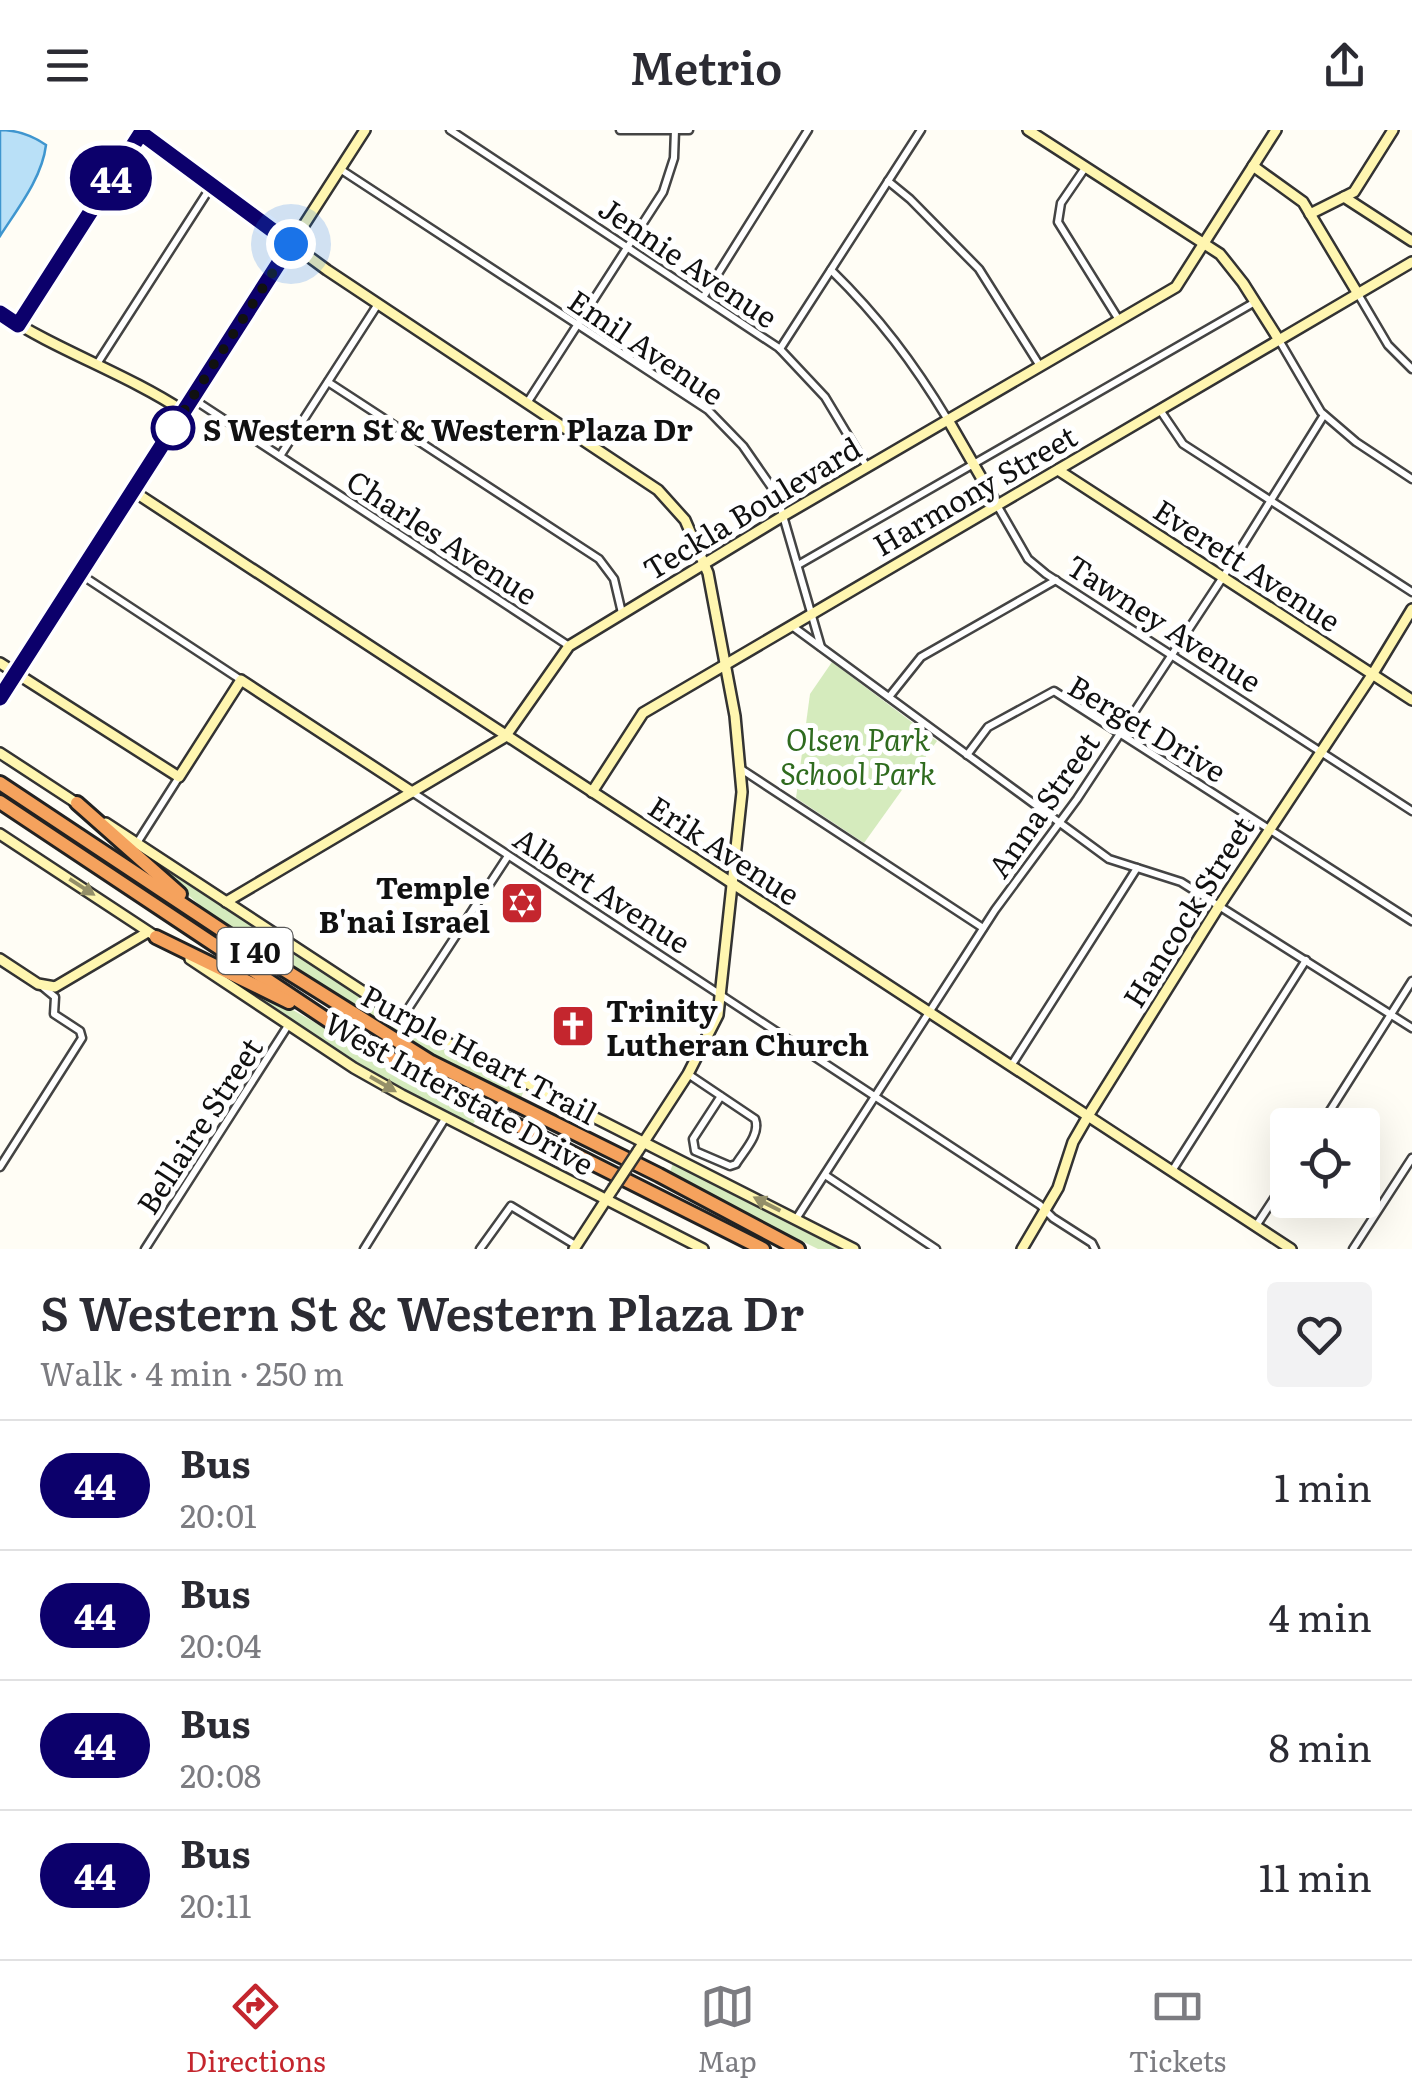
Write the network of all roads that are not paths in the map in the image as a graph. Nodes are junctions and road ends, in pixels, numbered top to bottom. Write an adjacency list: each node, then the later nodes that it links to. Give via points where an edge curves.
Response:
1 (364, 130): 14 (main road)
2 (450, 130): 22 (street, Jennie Avenue)
3 (620, 130): 4 (street)
4 (676, 130): 5 (street); 22 (street, via 668,182)
5 (689, 130)
6 (808, 130): 26 (street)
7 (921, 130): 15 (street)
8 (1028, 130): 13 (main road)
9 (1276, 130): 12 (main road, Teckla Boulevard)
10 (1393, 130): 17 (main road, via 1354,192)
11 (140, 131): 16 (main road); 31 (main road)
12 (1253, 166): 18 (main road); 21 (main road, Teckla Boulevard)
13 (1085, 168): 21 (main road); 30 (street, via 1060,203 1058,222)
14 (340, 169): 20 (main road); 32 (street, Emil Avenue)
15 (888, 181): 24 (street); 36 (street, via 979,269)
16 (212, 185): 20 (main road); 35 (street)
17 (1344, 197): 18 (main road); 19 (main road)
18 (1310, 214): 25 (main road)
19 (1412, 241)
20 (291, 244): 28 (main road); 39 (main road)
21 (1204, 244): 27 (main road, via 1220,254); 30 (main road, Teckla Boulevard, via 1176,287)
22 (628, 247): 26 (street, Jennie Avenue); 32 (street)
23 (1412, 262): 25 (main road, Harmony Street)
24 (831, 270): 34 (street); 44 (street, via 875,313)
25 (1358, 294): 33 (main road, Harmony Street); 37 (street, via 1388,345)
26 (704, 296): 34 (street, Jennie Avenue)
27 (1255, 302): 33 (main road); 46 (street)
28 (378, 304): 38 (street); 40 (main road)
29 (0, 313): 31 (main road)
30 (1119, 320): 36 (main road, Teckla Boulevard)
31 (18, 325): 35 (main road)
32 (578, 326): 40 (street); 53 (street, Emil Avenue, via 708,410 743,446 777,495)
33 (1279, 340): 41 (main road, Harmony Street); 43 (street)
34 (780, 349): 47 (street, Jennie Avenue, via 825,396)
35 (97, 364): 42 (main road)
36 (1040, 366): 44 (main road, Teckla Boulevard)
37 (1412, 369)
38 (328, 382): 45 (street); 61 (street, via 599,559 614,578)
39 (192, 398): 42 (main road); 45 (street, Charles Avenue)
40 (528, 403): 54 (main road, via 658,490 685,520)
41 (1160, 410): 48 (main road, Harmony Street); 51 (street, via 1183,444)
42 (184, 411): 50 (main road)
43 (1324, 415): 49 (street); 51 (street, Anna Street)
44 (948, 420): 46 (main road, Tawney Avenue); 47 (main road, Teckla Boulevard)
45 (280, 456): 64 (street, Charles Avenue)
46 (974, 466): 52 (main road, Tawney Avenue); 55 (street)
47 (867, 467): 53 (main road, Teckla Boulevard)
48 (1058, 470): 52 (main road, Harmony Street); 57 (main road, Everett Avenue)
49 (1412, 479)
50 (133, 491): 56 (main road); 76 (main road, Erik Avenue)
51 (1270, 500): 57 (street, Anna Street); 59 (street)
52 (997, 505): 58 (street, Tawney Avenue, via 1028,559); 62 (main road, Harmony Street)
53 (783, 516): 54 (main road, Teckla Boulevard); 55 (street, Emil Avenue)
54 (706, 565): 61 (main road, Teckla Boulevard); 68 (main road)
55 (798, 565): 62 (street, Emil Avenue)
56 (80, 574): 69 (main road); 71 (street, Albert Avenue)
57 (1224, 576): 66 (street, Anna Street); 70 (main road, Everett Avenue)
58 (1056, 580): 66 (street, Tawney Avenue); 72 (street, via 921,658)
59 (1412, 592)
60 (1412, 610): 70 (main road, Hancock Street)
61 (622, 613): 64 (main road, Teckla Boulevard)
62 (812, 614): 63 (main road, Harmony Street); 65 (street, Emil Avenue)
63 (792, 626): 65 (street); 68 (main road, Harmony Street)
64 (569, 646): 76 (main road, Teckla Boulevard)
65 (821, 647): 72 (street)
66 (1170, 654): 75 (street, Anna Street); 77 (street, Tawney Avenue)
67 (0, 663): 69 (main road)
68 (724, 665): 80 (main road); 84 (main road, Harmony Street, via 643,714)
69 (16, 672): 73 (main road); 81 (main road)
70 (1372, 675): 74 (main road, Everett Avenue); 77 (main road, Hancock Street)
71 (241, 680): 81 (main road); 83 (main road, Albert Avenue)
72 (889, 697): 79 (street)
73 (0, 698)
74 (1412, 700)
75 (1121, 731): 79 (street, Berget Drive, via 1054,691 988,727); 88 (street, Anna Street); 89 (street, Berget Drive)
76 (506, 736): 83 (main road, Teckla Boulevard); 84 (main road, Erik Avenue)
77 (1320, 751): 87 (street, Tawney Avenue); 89 (main road, Hancock Street)
78 (3, 755): 86 (main road)
79 (966, 755): 88 (street)
80 (740, 768): 94 (main road); 98 (street)
81 (179, 777): 91 (street)
82 (0, 783): 100 (highway, Purple Heart Trail / I 40)
83 (412, 792): 92 (street, Albert Avenue); 95 (main road, Teckla Boulevard)
84 (592, 792): 94 (main road, Erik Avenue)
85 (0, 802): 111 (highway, Purple Heart Trail / I 40)
86 (77, 803): 91 (main road); 100 (highway)
87 (1412, 811)
88 (1059, 824): 93 (street, via 1109,859); 98 (street, Anna Street)
89 (1269, 828): 96 (main road, Hancock Street); 97 (street, Berget Drive)
90 (0, 834): 99 (main road, West Interstate Drive, one-way to 99)
91 (137, 843): 95 (main road)
92 (508, 856): 106 (street, Albert Avenue); 110 (street)
93 (1137, 868): 96 (street, via 1182,882); 114 (street)
94 (732, 884): 106 (main road); 108 (main road, Erik Avenue)
95 (226, 902): 110 (main road, West Interstate Drive)
96 (1219, 906): 102 (street); 119 (main road, Hancock Street)
97 (1412, 921)
98 (983, 928): 108 (street, Anna Street)
99 (152, 935): 103 (main road); 111 (highway); 112 (main road, West Interstate Drive)
100 (232, 936): 129 (highway, Purple Heart Trail / I 40, via 431,1062)
101 (0, 959): 105 (main road)
102 (1306, 960): 109 (street); 124 (street)
103 (71, 979): 105 (main road, via 55,987); 107 (street)
104 (1412, 982): 109 (street)
105 (38, 984): 107 (street)
106 (720, 996): 115 (main road, via 718,1015); 117 (street, Albert Avenue)
107 (55, 1000): 123 (street, via 54,1014 82,1038)
108 (930, 1012): 114 (main road, Erik Avenue); 117 (street, Anna Street)
109 (1392, 1014): 113 (street); 118 (street)
110 (402, 1018): 121 (main road, West Interstate Drive)
111 (332, 1023): 138 (highway, Purple Heart Trail / I 40, via 471,1104)
112 (289, 1024): 120 (main road, West Interstate Drive, one-way to 120); 134 (street, Bellaire Street)
113 (1412, 1028)
114 (1012, 1066): 119 (main road, Erik Avenue)
115 (688, 1074): 116 (street); 121 (main road)
116 (721, 1096): 116 (street, via 758,1125 730,1166 695,1151 692,1142)
117 (875, 1097): 125 (street, Anna Street); 128 (street, Albert Avenue)
118 (1331, 1108)
119 (1088, 1116): 124 (main road, Erik Avenue); 128 (main road, Hancock Street)
120 (446, 1118): 126 (main road, West Interstate Drive); 135 (street)
121 (641, 1146): 126 (main road, bridge); 130 (main road, West Interstate Drive, one-way to 121)
122 (1412, 1158): 146 (street)
123 (0, 1167)
124 (1172, 1171): 131 (main road, Erik Avenue)
125 (824, 1175): 130 (street, Anna Street); 142 (street)
126 (606, 1200): 132 (main road, West Interstate Drive); 133 (main road)
127 (1270, 1205): 131 (street)
128 (1045, 1210): 143 (main road, Hancock Street); 144 (street, Albert Avenue)
129 (739, 1219): 139 (highway, Purple Heart Trail / I 40); 140 (highway)
130 (796, 1219): 141 (main road, West Interstate Drive)
131 (1256, 1226): 145 (main road, Erik Avenue)
132 (688, 1246): 137 (main road, West Interstate Drive)
133 (575, 1247): 136 (street, via 511,1206)
134 (145, 1249)
135 (364, 1249)
136 (480, 1249)
137 (703, 1249)
138 (763, 1249)
139 (798, 1249)
140 (812, 1249)
141 (854, 1249)
142 (936, 1249)
143 (1022, 1249)
144 (1095, 1249)
145 (1291, 1249)
146 (1354, 1249)

